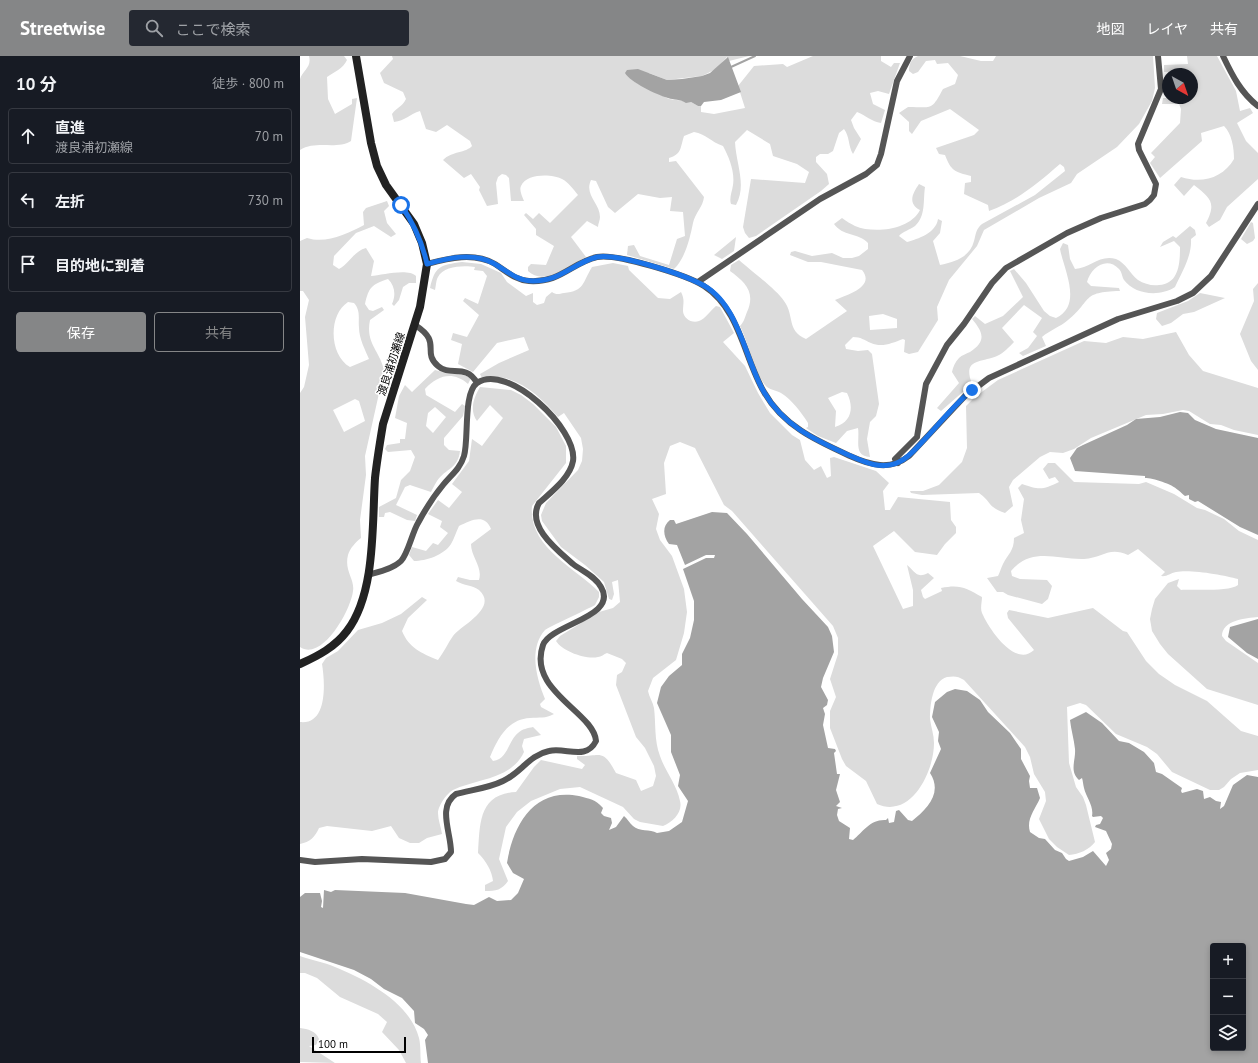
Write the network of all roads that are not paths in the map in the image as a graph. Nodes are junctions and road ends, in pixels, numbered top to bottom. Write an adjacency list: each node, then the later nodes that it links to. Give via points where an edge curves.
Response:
1 (356, 56): 7 (main road, 渡良浦初瀬線, via 376,166 386,185 414,224)
2 (910, 56): 8 (street, via 897,81 877,165 866,174 820,199)
3 (1158, 56): 11 (street, via 1161,89 1138,144 1156,184 1154,195 1145,204 1067,232 1011,265 992,283 947,345 926,384 919,432 913,442 895,459)
4 (1223, 56): 5 (street, via 1238,85)
5 (1258, 106)
6 (1258, 204): 11 (street, via 1211,276 1193,293 1177,301 1118,318 989,378 965,396 909,456)
7 (427, 264): 8 (street, via 443,259 471,256 489,261 518,278 543,281 561,276 597,257 616,257 636,261); 9 (main road, 渡良浦初瀬線)
8 (698, 282): 11 (street, via 714,293 728,312 764,394 788,421 812,438 871,465)
9 (415, 325): 10 (street, via 430,338 431,354 439,367 462,371 469,374); 12 (main road, 渡良浦初瀬線, via 379,443)
10 (477, 383): 12 (street, via 470,393 466,449 460,466 432,499 417,524 403,560); 14 (street, via 487,380 508,383 529,395 559,424 571,445 573,460 568,474 539,503 536,508 536,520 552,544 595,579 601,587 604,599 601,606 590,614 546,639 541,654 542,666 550,685 592,730 596,741 593,748 582,752 559,750 540,754 503,781 450,798 445,808 451,852 445,859 431,862)
11 (898, 463)
12 (368, 575): 13 (main road, 渡良浦初瀬線, via 358,613 346,632 327,650)
13 (300, 664)
14 (300, 860)

